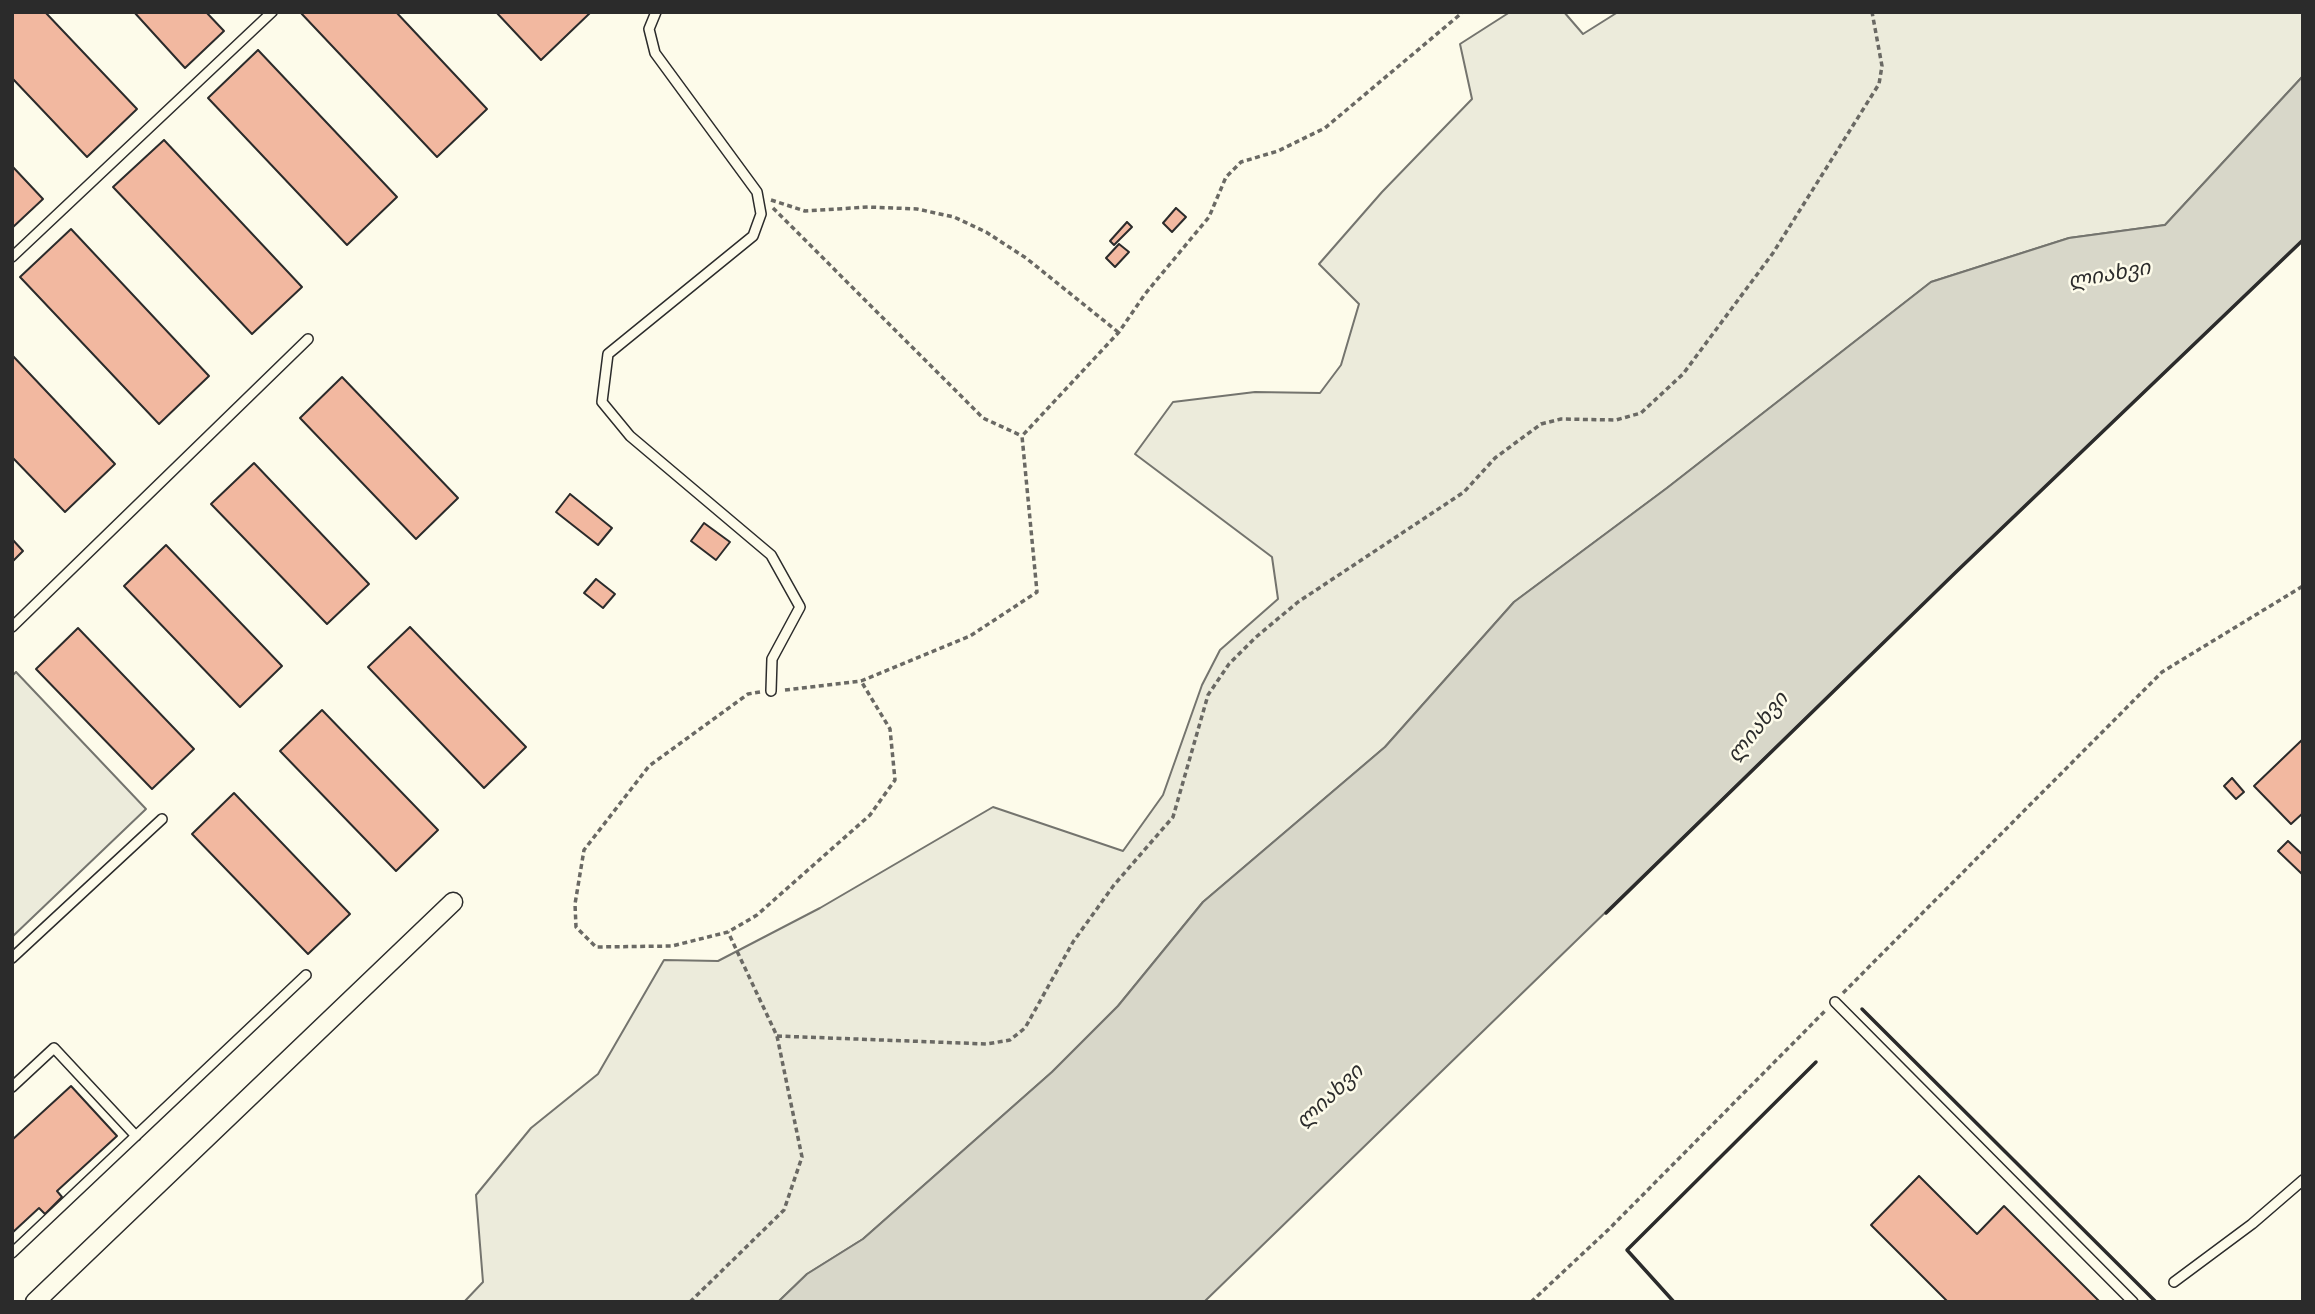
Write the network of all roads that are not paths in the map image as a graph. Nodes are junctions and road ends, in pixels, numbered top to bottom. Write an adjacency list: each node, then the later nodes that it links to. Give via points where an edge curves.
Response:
1 (272, 12): 3 (lane)
2 (656, 12): 6 (lane, via 649,29 655,53 757,192 761,214 753,236 608,354 601,402 629,436 771,555 800,607 772,659)
3 (12, 257)
4 (308, 339): 5 (lane)
5 (12, 627)
6 (771, 691)
7 (162, 819): 9 (lane)
8 (453, 902): 17 (street)
9 (12, 958)
10 (306, 975): 13 (lane)
11 (1835, 1002): 18 (lane)
12 (12, 1087): 13 (lane, via 54,1048)
13 (136, 1136): 15 (lane)
14 (2303, 1180): 16 (lane)
15 (12, 1253)
16 (2174, 1282)
17 (34, 1302)
18 (2133, 1302)

